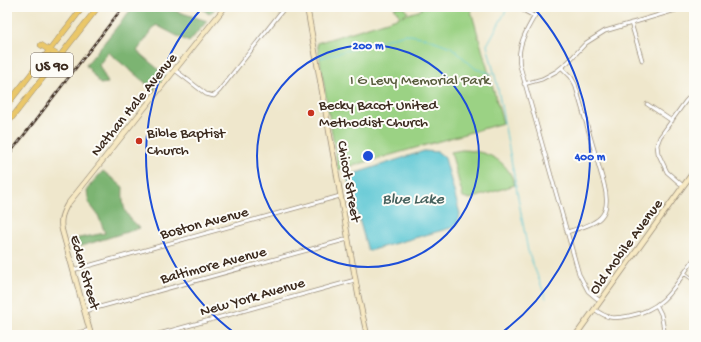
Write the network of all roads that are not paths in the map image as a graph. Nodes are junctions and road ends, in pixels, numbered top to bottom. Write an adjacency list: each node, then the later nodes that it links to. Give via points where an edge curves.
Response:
1 (83, 7): 14 (main road, US 90)
2 (98, 7): 15 (main road, US 90)
3 (225, 7): 18 (street, Nathan Hale Avenue)
4 (284, 7): 18 (street, via 219,91 212,96 201,91)
5 (307, 7): 27 (street, Chicot Street)
6 (517, 7): 11 (street)
7 (540, 7): 11 (street)
8 (686, 7): 12 (street)
9 (692, 7): 10 (street)
10 (694, 12)
11 (534, 16): 19 (street, via 519,49)
12 (631, 23): 16 (street); 17 (street, via 592,38)
13 (41, 45): 14 (main road)
14 (50, 50): 15 (main road); 22 (main road, US 90)
15 (59, 56): 24 (main road, US 90)
16 (642, 60)
17 (562, 68): 19 (street, via 542,79); 29 (street, via 575,84 607,198 604,212 598,220)
18 (175, 70): 28 (street, Nathan Hale Avenue, via 67,205)
19 (524, 84): 29 (street)
20 (694, 92): 23 (street)
21 (647, 104): 23 (street)
22 (7, 105)
23 (672, 121): 26 (street, via 660,137 657,148 667,172)
24 (7, 124)
25 (694, 171): 26 (street, Old Mobile Avenue)
26 (684, 186): 36 (street, Old Mobile Avenue)
27 (340, 196): 30 (street, Chicot Street); 32 (street, Boston Avenue)
28 (62, 216): 32 (street, Eden Street, via 62,230)
29 (567, 232): 36 (street, via 581,279)
30 (348, 239): 34 (street, Chicot Street); 39 (street, Baltimore Avenue)
31 (694, 259): 33 (street)
32 (73, 270): 39 (street, Eden Street)
33 (684, 273): 35 (street); 37 (street)
34 (355, 280): 43 (street, New York Avenue); 44 (street, Chicot Street)
35 (694, 280)
36 (600, 301): 38 (street, Old Mobile Avenue)
37 (657, 306): 38 (street, via 643,313 616,318 603,316); 45 (street)
38 (594, 309): 41 (street, Old Mobile Avenue)
39 (85, 311): 40 (street, Eden Street)
40 (91, 333): 42 (street)
41 (577, 333)
42 (70, 335)
43 (155, 335)
44 (367, 335)
45 (665, 335)

